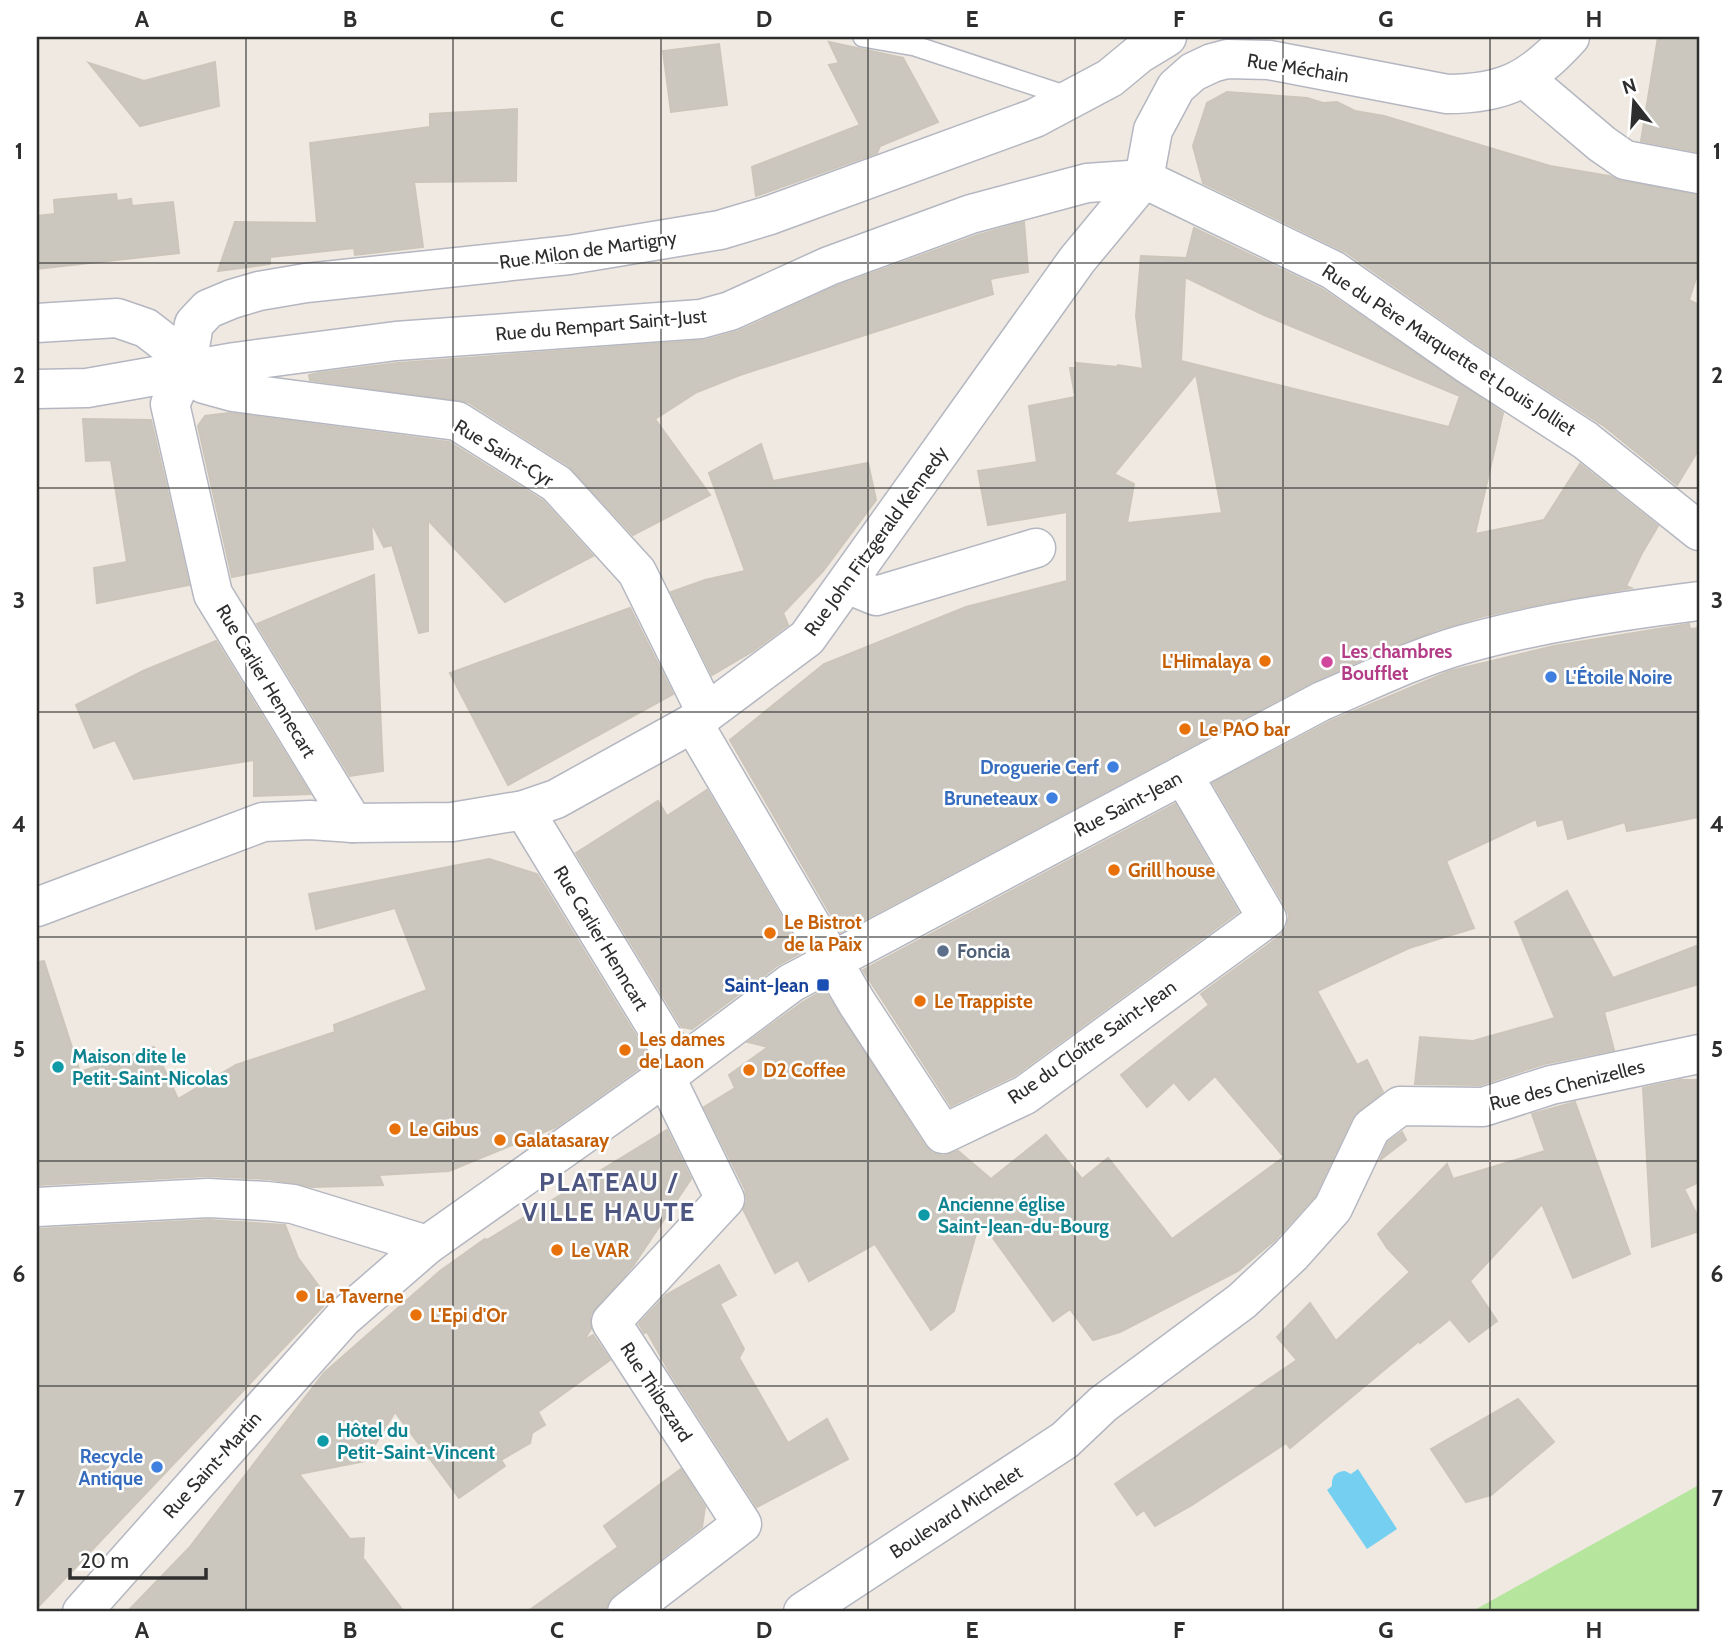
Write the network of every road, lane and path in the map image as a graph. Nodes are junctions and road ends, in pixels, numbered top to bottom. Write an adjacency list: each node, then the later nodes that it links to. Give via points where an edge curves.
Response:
1 (863, 37): 5 (lane, via 915,46)
2 (1167, 37): 5 (street, Rue Milon de Martigny)
3 (1570, 37): 4 (street, Rue Méchain)
4 (1524, 78): 6 (street, via 1625,160); 7 (street, Rue Méchain, via 1500,89 1447,94 1269,60 1227,59 1193,72 1176,87 1153,130)
5 (1074, 99): 9 (street, Rue Milon de Martigny, via 986,137 720,230 569,255 306,283 232,299 208,309 194,324)
6 (1699, 174)
7 (1144, 179): 9 (street, Rue du Rempart Saint-Just, via 1087,183 971,214 701,319 396,341); 11 (street, Rue du Père Marquette et Louis Jolliet, via 1333,270 1585,440); 13 (street, Rue John Fitzgerald Kennedy, via 1077,260)
8 (37, 323): 9 (street, via 117,318 146,328 168,345)
9 (195, 377): 10 (street, Rue du Rempart Saint-Just); 15 (street, Rue Saint-Cyr, via 233,392 457,421 557,484 637,572); 18 (street, Rue Carlier Hennecart, via 170,404 213,594)
10 (37, 389)
11 (1699, 531)
12 (1036, 548): 13 (street, via 876,596)
13 (847, 584): 15 (street, Rue John Fitzgerald Kennedy, via 807,638)
14 (1699, 601): 16 (street, Rue Saint-Jean, via 1527,628 1460,645 1322,701)
15 (699, 718): 17 (street, Rue John Fitzgerald Kennedy, via 556,799); 20 (street, Rue Saint-Cyr)
16 (1182, 775): 20 (street, Rue Saint-Jean); 20 (street, Rue du Cloître Saint-Jean, via 1268,918 1025,1095 943,1134)
17 (524, 810): 18 (street, Rue John Fitzgerald Kennedy, via 452,822); 22 (street, Rue Carlier Henncart)
18 (353, 823): 19 (street, Rue John Fitzgerald Kennedy, via 263,822)
19 (37, 907)
20 (832, 961): 22 (street, Rue Saint-Jean, via 791,984)
21 (1699, 1054): 25 (street, Rue des Chenizelles, via 1551,1085 1483,1107 1400,1106 1371,1128 1333,1208 1291,1255 1242,1301)
22 (672, 1071): 24 (street, Rue Saint-Jean); 27 (street, Rue Thibezard, via 725,1199 611,1322 742,1524)
23 (37, 1207): 24 (street, via 208,1198 293,1204)
24 (427, 1245): 26 (street, Rue Saint-Martin, via 343,1318)
25 (1104, 1404): 28 (street, Boulevard Michelet, via 1065,1440)
26 (82, 1612)
27 (628, 1612)
28 (803, 1612)

